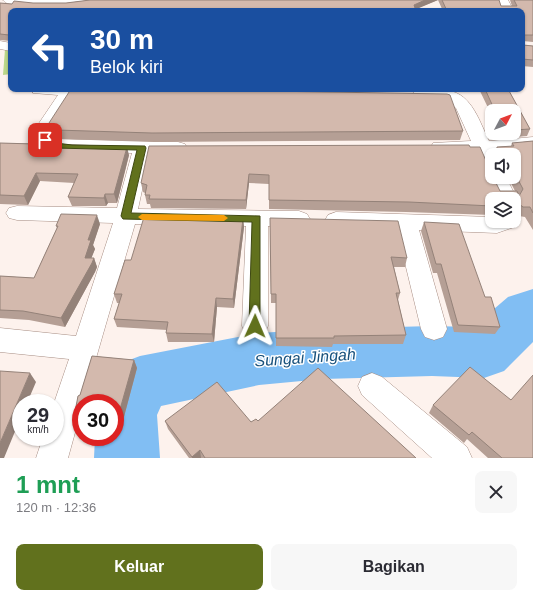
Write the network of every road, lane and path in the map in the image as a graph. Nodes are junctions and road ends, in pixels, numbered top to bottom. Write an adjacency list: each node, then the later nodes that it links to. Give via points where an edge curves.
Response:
1 (9, 0): 2 (street, via 15,3 92,3)
2 (99, 0)
3 (68, 92): 9 (street, via 42,132 48,143 72,147)
4 (408, 95): 5 (street, via 439,95)
5 (454, 98): 6 (street); 8 (street, via 468,112)
6 (478, 98)
7 (533, 143): 8 (street)
8 (482, 147): 11 (street); 12 (street)
9 (142, 148): 10 (street); 14 (street)
10 (197, 148)
11 (427, 148)
12 (485, 153)
13 (17, 213): 14 (street)
14 (126, 216): 15 (street); 21 (street)
15 (257, 218): 16 (street); 18 (street)
16 (406, 221): 17 (street); 19 (street)
17 (485, 224)
18 (255, 326)
19 (434, 329)
20 (0, 340): 21 (street)
21 (84, 349): 23 (street)
22 (372, 386): 24 (street)
23 (52, 458)
24 (456, 458)

